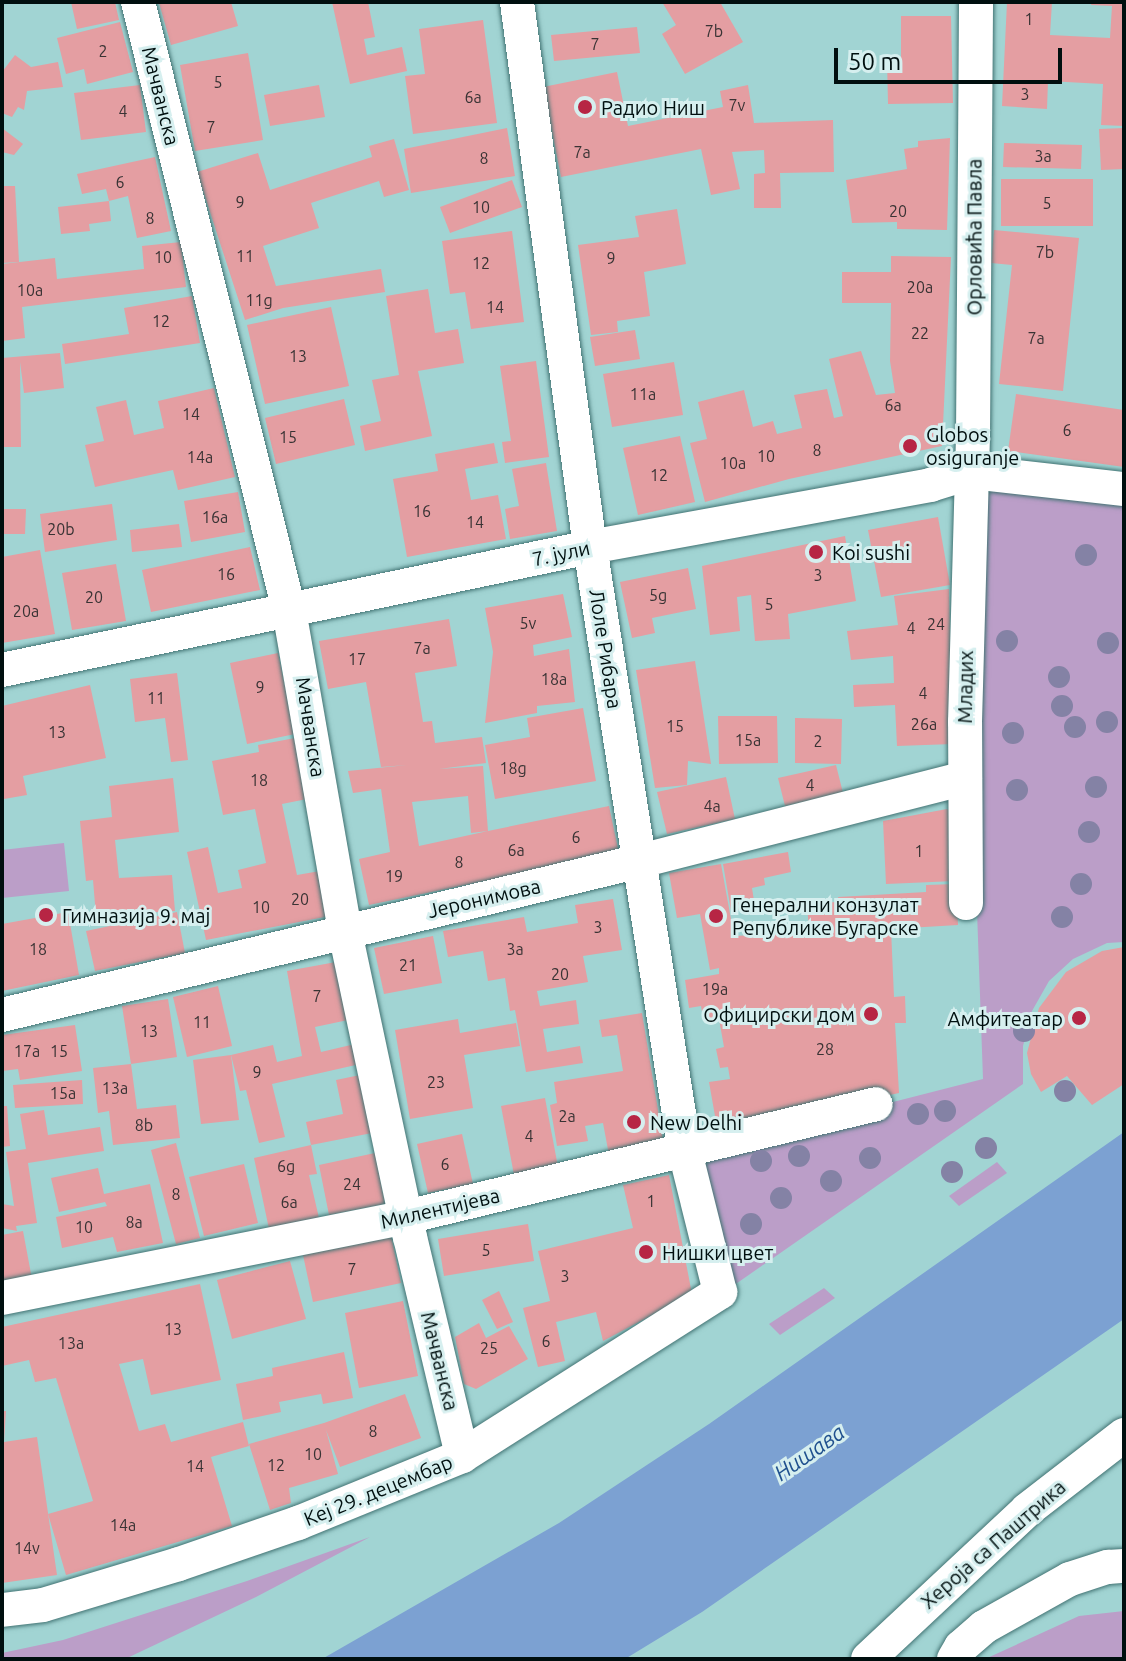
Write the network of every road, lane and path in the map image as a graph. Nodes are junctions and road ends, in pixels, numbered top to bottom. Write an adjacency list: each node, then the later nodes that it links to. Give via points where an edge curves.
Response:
1 (138, 2): 7 (street, Мачванска)
2 (517, 2): 6 (street, Лоле Рибара)
3 (976, 2): 4 (street, Орловића Павла)
4 (972, 472): 5 (street, 7. јули); 6 (street, 7. јули, via 930,485); 9 (street, Младих)
5 (1124, 489)
6 (590, 547): 7 (street, 7. јули); 10 (street, Лоле Рибара)
7 (289, 610): 8 (street, 7. јули); 12 (street, Мачванска)
8 (2, 670)
9 (965, 778): 10 (street, Јеронимова); 11 (street, Младих)
10 (640, 861): 12 (street, Јеронимова); 15 (street, Лоле Рибара)
11 (966, 903)
12 (345, 932): 13 (street, Јеронимова); 16 (street, Мачванска)
13 (2, 1015)
14 (876, 1104): 15 (street, Милентијева)
15 (685, 1152): 16 (street, Милентијева); 17 (street, Лоле Рибара)
16 (406, 1217): 18 (street, Милентијева); 20 (street, Мачванска)
17 (720, 1292): 20 (street, Кеј 29. децембар)
18 (2, 1298)
19 (1124, 1435): 23 (street, Хероја са Паштрика, via 1027,1510)
20 (462, 1456): 22 (street, Кеј 29. децембар, via 298,1523 179,1564 43,1605)
21 (1124, 1566): 24 (street, via 1070,1579 984,1627)
22 (2, 1610)
23 (868, 1659)
24 (954, 1659)

